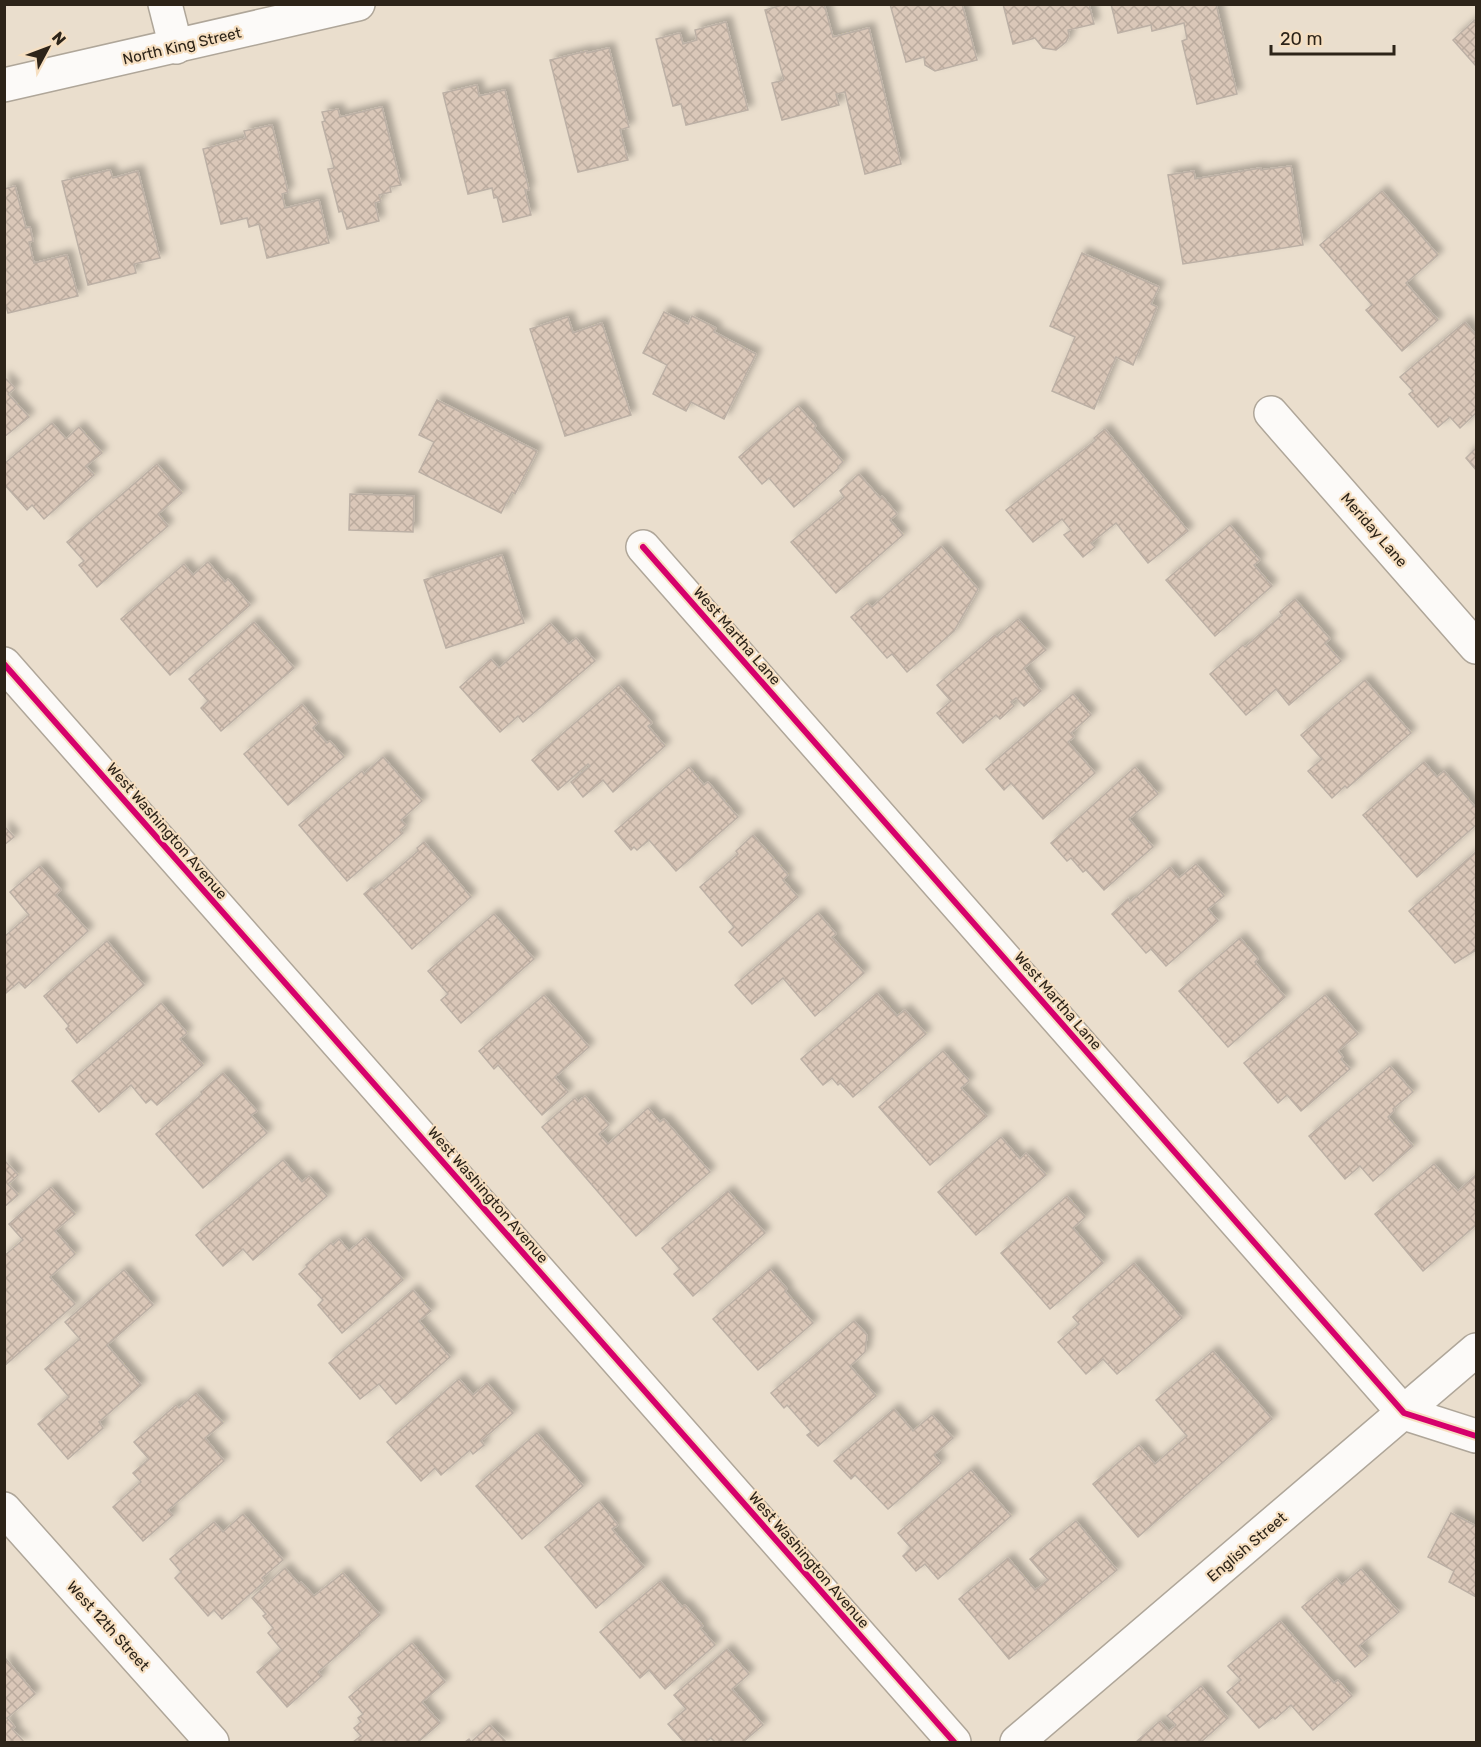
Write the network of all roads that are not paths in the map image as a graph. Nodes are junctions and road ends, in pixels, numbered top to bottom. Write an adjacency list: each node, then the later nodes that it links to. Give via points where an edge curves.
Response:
1 (165, 4): 3 (street)
2 (358, 4): 3 (street, North King Street)
3 (176, 47): 4 (street, North King Street)
4 (4, 85)
5 (1271, 413): 7 (street, Meriday Lane)
6 (643, 547): 10 (street, West Martha Lane)
7 (1476, 647)
8 (4, 664): 14 (street, West Washington Avenue)
9 (1476, 1350): 10 (street, English Street)
10 (1404, 1413): 11 (street); 15 (street, English Street)
11 (1476, 1436)
12 (4, 1509): 13 (street, West 12th Street)
13 (212, 1743)
14 (954, 1743)
15 (1017, 1743)

